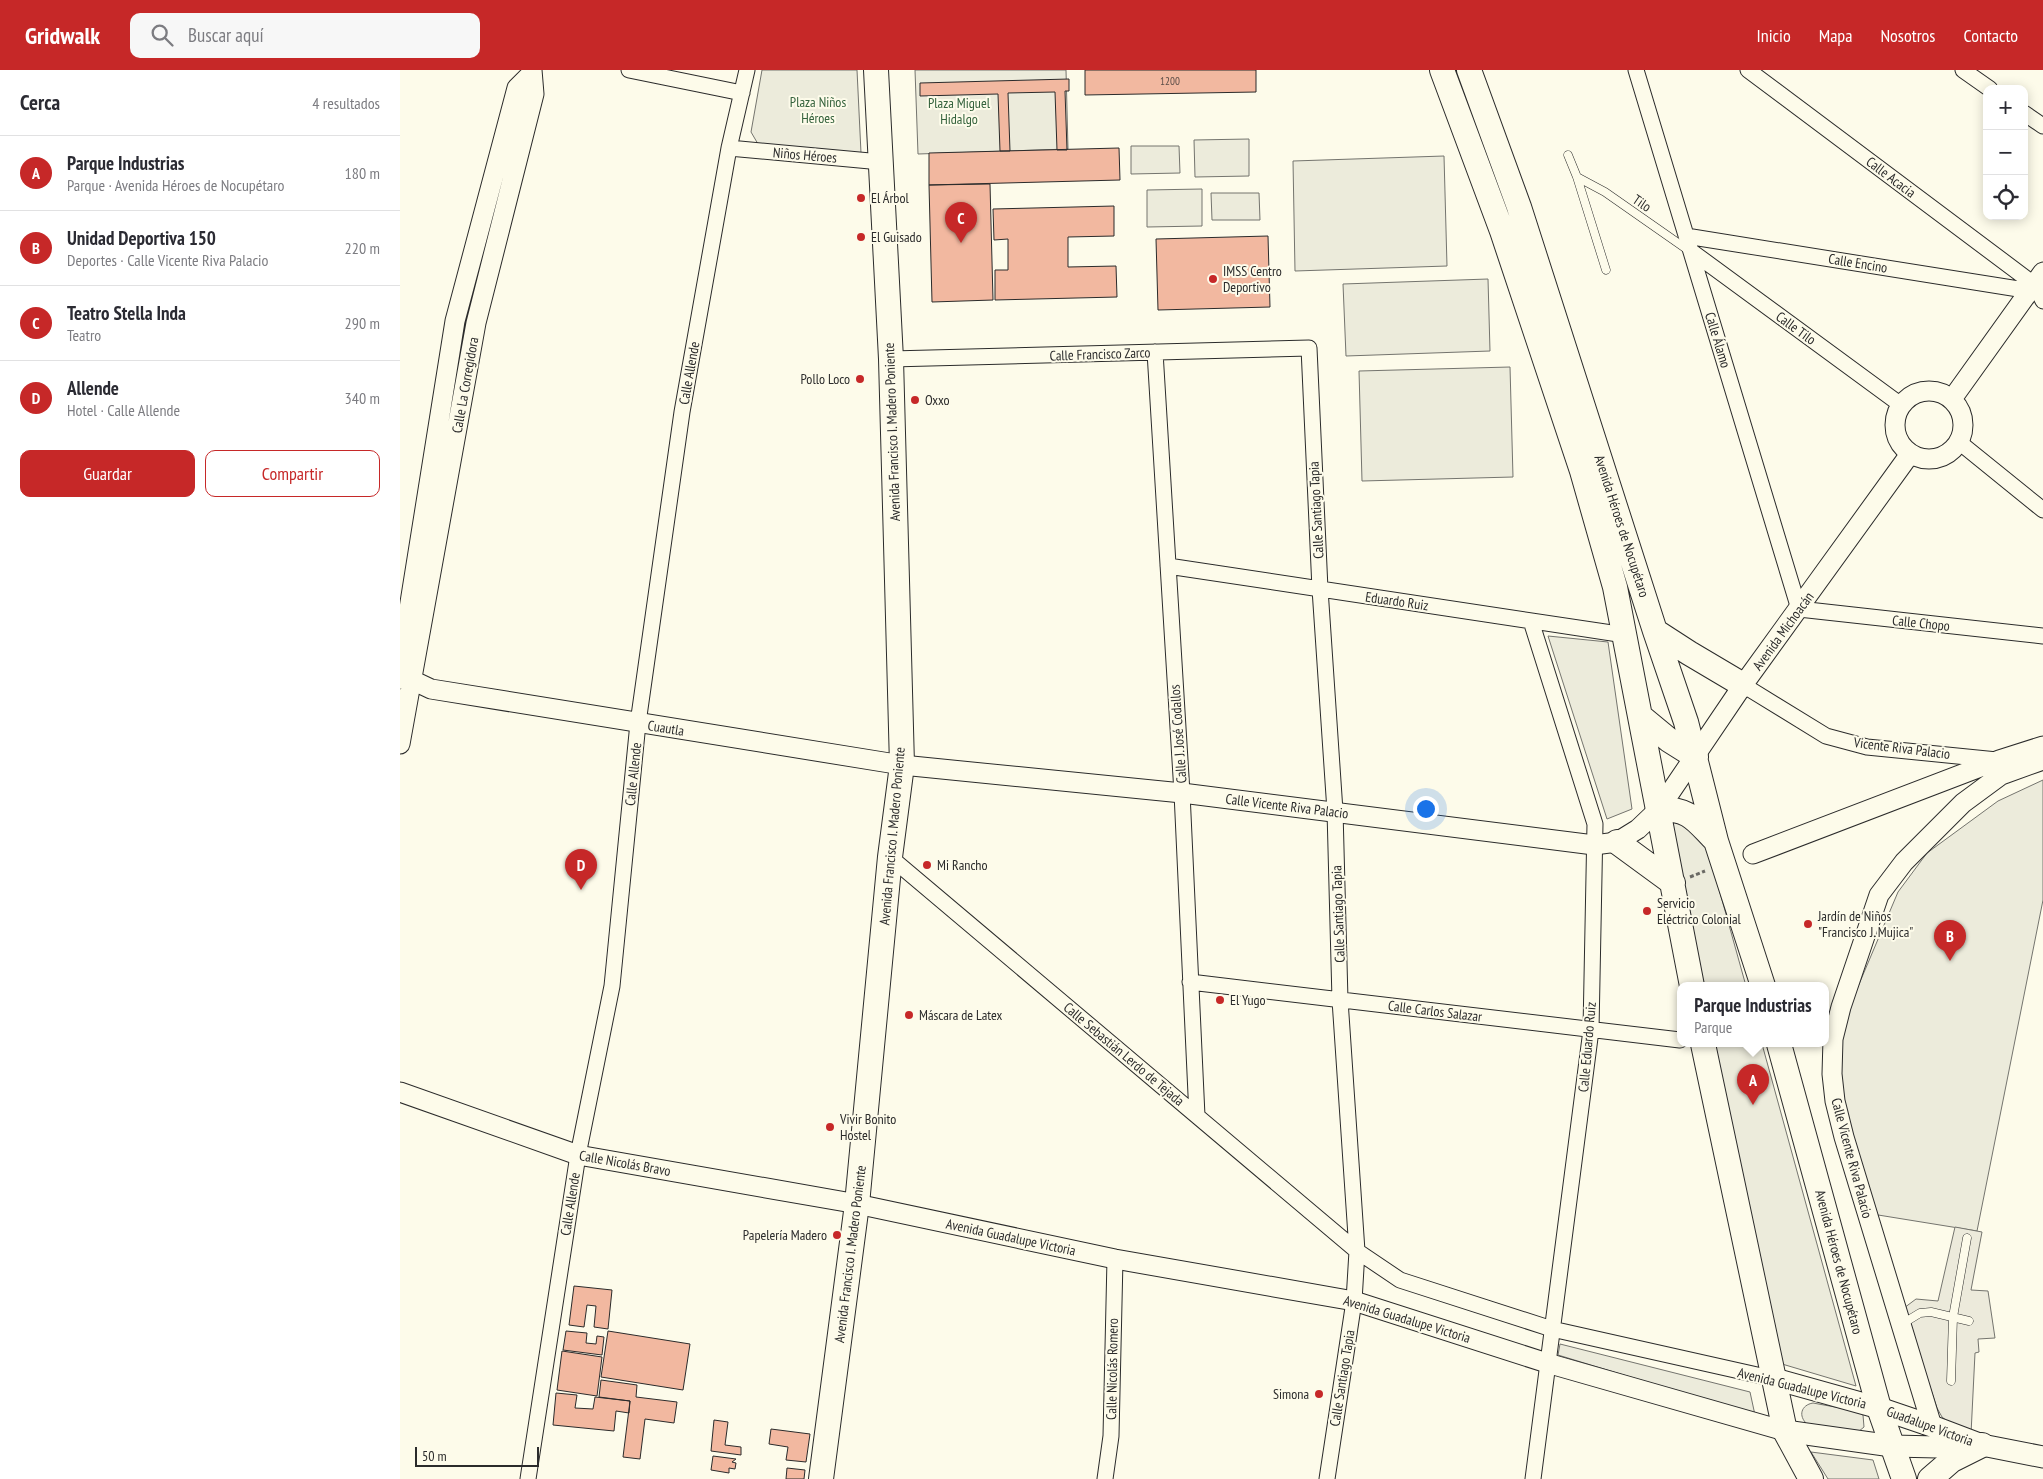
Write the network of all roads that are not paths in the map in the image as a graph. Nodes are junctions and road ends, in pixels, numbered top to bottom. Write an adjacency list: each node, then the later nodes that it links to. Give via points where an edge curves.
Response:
1 (629, 70): 11 (street)
2 (747, 70): 11 (street, Calle Allende)
3 (876, 70): 16 (main road, Avenida Francisco I. Madero Poniente)
4 (1442, 70): 35 (main road, Avenida Héroes de Nocupétaro, via 1502,230 1582,471)
5 (1469, 70): 34 (main road, Avenida Héroes de Nocupétaro, via 1519,207)
6 (1636, 70): 18 (street, Calle Álamo)
7 (1748, 70): 21 (street, Calle Acacia)
8 (1963, 70): 10 (street)
9 (531, 72): 38 (street, Calle La Corregidora, via 517,88 456,321 404,640)
10 (1984, 85)
11 (742, 93): 14 (street, Calle Allende)
12 (2028, 115): 13 (street)
13 (2043, 126)
14 (729, 148): 16 (street, Niños Héroes); 40 (street, Calle Allende, via 682,412)
15 (1568, 155): 17 (lane)
16 (881, 162): 24 (main road, Avenida Francisco I. Madero Poniente)
17 (1577, 177): 19 (lane, Tilo); 20 (lane)
18 (1686, 236): 19 (street, Calle Álamo); 21 (street, Calle Encino)
19 (1691, 252): 26 (street, Calle Tilo); 32 (street, Calle Álamo)
20 (1606, 270)
21 (2038, 287): 25 (street)
22 (1309, 348): 23 (street, Calle Francisco Zarco); 31 (street, Calle Santiago Tapia)
23 (1155, 352): 24 (street, Calle Francisco Zarco); 30 (street, Calle J. José Codallos)
24 (891, 359): 45 (main road, Avenida Francisco I. Madero Poniente)
25 (1952, 399): 26 (street, via 1942,393 1924,391 1909,397); 27 (street, via 1963,419)
26 (1901, 405): 28 (street, via 1894,426 1896,437)
27 (1960, 442): 28 (street, via 1942,458 1920,459); 29 (street)
28 (1910, 454): 32 (street, Avenida Michoacán)
29 (2043, 510)
30 (1168, 566): 31 (street, Eduardo Ruiz); 46 (street, Calle J. José Codallos)
31 (1320, 589): 33 (street, Eduardo Ruiz); 48 (street, Calle Santiago Tapia)
32 (1799, 609): 36 (street, Calle Chopo); 37 (street, Avenida Michoacán)
33 (1531, 621): 35 (street, Eduardo Ruiz); 51 (street, Calle Eduardo Ruiz, via 1595,824)
34 (1655, 631): 37 (main road); 43 (main road, Avenida Héroes de Nocupétaro)
35 (1625, 635): 39 (main road, Avenida Héroes de Nocupétaro)
36 (2043, 636)
37 (1743, 685): 43 (street, Avenida Michoacán); 44 (street, Vicente Riva Palacio, via 1826,736 1867,747)
38 (404, 686): 40 (street, Cuautla); 41 (street, Calle La Corregidora)
39 (1640, 716): 43 (main road); 47 (main road, Avenida Héroes de Nocupétaro)
40 (638, 724): 45 (street, Cuautla); 65 (street, Calle Allende, via 612,986)
41 (400, 744)
42 (2039, 753): 44 (street, Vicente Riva Palacio); 73 (street, Calle Vicente Riva Palacio, via 2001,775 1964,804 1904,862 1879,895 1833,1039 1835,1101 1852,1168)
43 (1696, 757): 47 (street, Avenida Michoacán); 49 (main road, Avenida Héroes de Nocupétaro)
44 (1999, 760): 52 (street)
45 (902, 765): 46 (street, Calle Vicente Riva Palacio); 53 (main road, Avenida Francisco I. Madero Poniente)
46 (1182, 793): 48 (street, Calle Vicente Riva Palacio); 55 (street, Calle J. José Codallos)
47 (1659, 809): 49 (main road, via 1688,813); 50 (street, Calle Vicente Riva Palacio, via 1638,829); 54 (main road, Avenida Héroes de Nocupétaro)
48 (1335, 811): 51 (street, Calle Vicente Riva Palacio); 58 (street, Calle Santiago Tapia)
49 (1716, 840): 57 (main road, Avenida Héroes de Nocupétaro)
50 (1617, 842): 51 (street, Calle Vicente Riva Palacio); 54 (main road)
51 (1594, 845): 59 (street, Calle Eduardo Ruiz)
52 (1753, 854)
53 (890, 857): 64 (street, Calle Sebastián Lerdo de Tejada); 66 (main road, Avenida Francisco I. Madero Poniente)
54 (1673, 883): 56 (main road, Avenida Héroes de Nocupétaro)
55 (1190, 982): 58 (street, Calle Carlos Salazar); 64 (street, Calle J. José Codallos)
56 (1691, 982)
57 (1762, 982)
58 (1340, 1000): 59 (street, Calle Carlos Salazar); 68 (street, Calle Santiago Tapia)
59 (1591, 1030): 60 (street, Calle Carlos Salazar); 74 (street, Calle Eduardo Ruiz)
60 (1677, 1040)
61 (1704, 1047): 76 (main road)
62 (1780, 1047): 78 (main road, Avenida Héroes de Nocupétaro)
63 (400, 1092): 65 (street, Calle Nicolás Bravo)
64 (1197, 1116): 68 (street, Calle Sebastián Lerdo de Tejada)
65 (578, 1155): 66 (street, Calle Nicolás Bravo); 84 (street, Calle Allende)
66 (857, 1204): 69 (street, Avenida Guadalupe Victoria); 85 (main road, Avenida Francisco I. Madero Poniente)
67 (1967, 1238): 71 (lane)
68 (1357, 1250): 70 (street, Calle Santiago Tapia); 74 (street, Avenida Guadalupe Victoria, via 1400,1280)
69 (1115, 1259): 70 (street, Avenida Guadalupe Victoria); 86 (street, Calle Nicolás Romero, via 1111,1436)
70 (1354, 1301): 75 (street, Avenida Guadalupe Victoria); 87 (street, Calle Santiago Tapia)
71 (1953, 1317): 72 (lane); 73 (lane, via 1920,1313); 77 (lane)
72 (1970, 1321)
73 (1902, 1324): 79 (street, Calle Vicente Riva Palacio)
74 (1552, 1329): 75 (street, Calle Eduardo Ruiz); 76 (street, Avenida Guadalupe Victoria)
75 (1547, 1363): 80 (street, Avenida Guadalupe Victoria); 88 (street, Calle Eduardo Ruiz)
76 (1775, 1379): 78 (main road, Avenida Guadalupe Victoria); 80 (main road)
77 (1951, 1381)
78 (1879, 1408): 79 (main road, Guadalupe Victoria); 82 (main road, Avenida Héroes de Nocupétaro)
79 (1932, 1426): 81 (main road, Guadalupe Victoria)
80 (1785, 1431): 82 (main road, Avenida Guadalupe Victoria); 89 (main road)
81 (1982, 1445): 82 (main road, Guadalupe Victoria); 83 (main road); 91 (main road, via 1952,1460)
82 (1892, 1446): 90 (main road, Avenida Héroes de Nocupétaro)
83 (2043, 1457)
84 (528, 1479)
85 (821, 1479)
86 (1105, 1479)
87 (1327, 1479)
88 (1533, 1479)
89 (1811, 1479)
90 (1904, 1479)
91 (1930, 1479)

